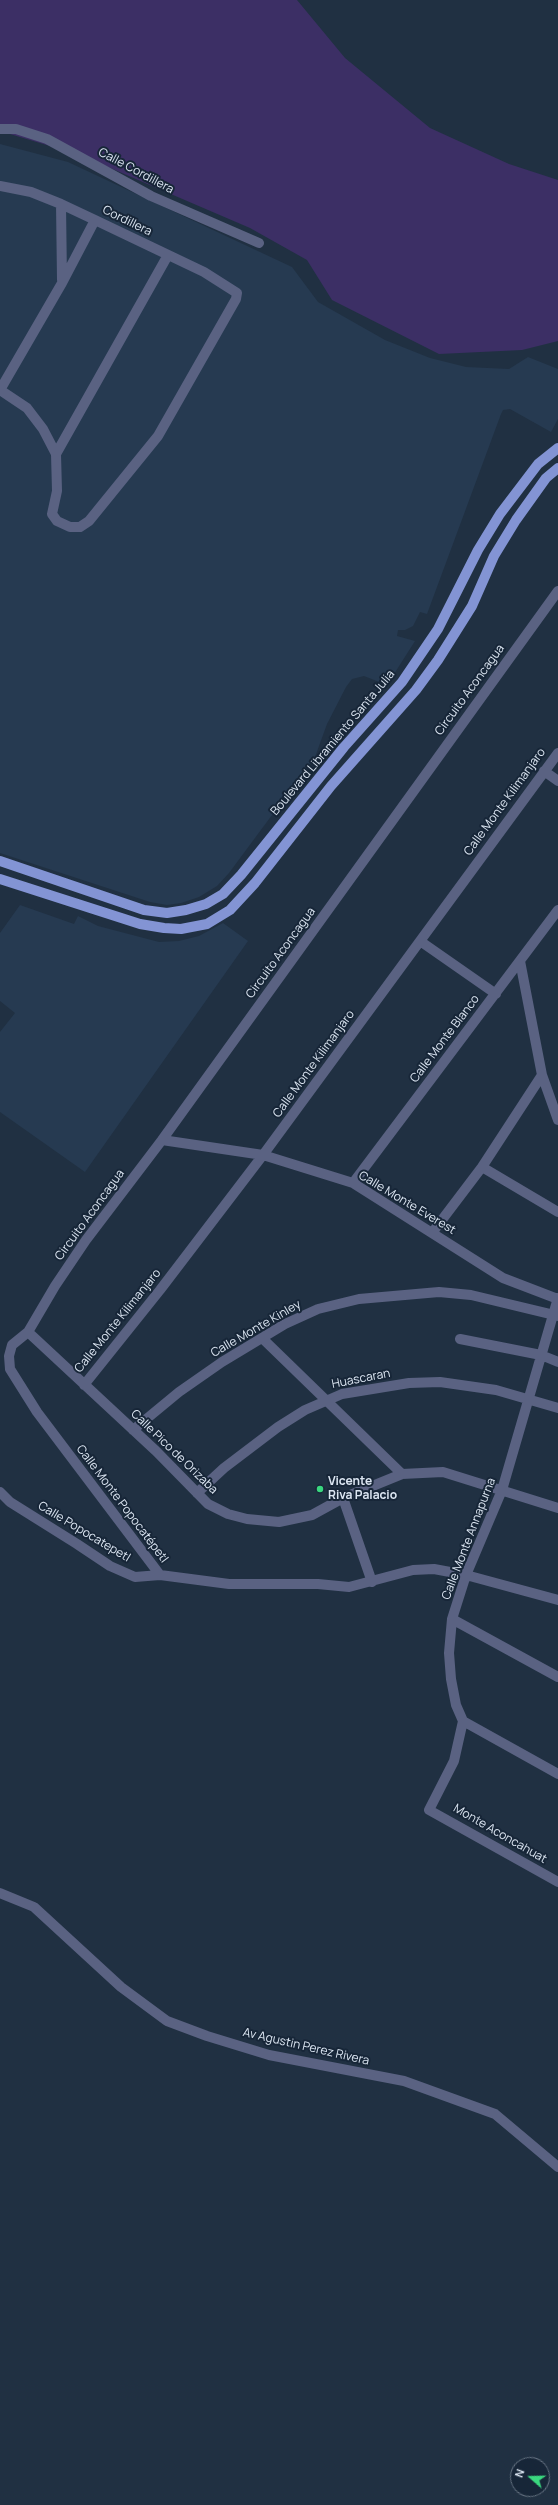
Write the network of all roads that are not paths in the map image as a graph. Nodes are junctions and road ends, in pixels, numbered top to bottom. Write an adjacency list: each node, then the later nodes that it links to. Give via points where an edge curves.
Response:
1 (0, 129): 5 (street, Calle Cordillera, via 16,129 47,139 152,196)
2 (0, 186): 3 (street, Cordillera, via 31,192)
3 (61, 204): 4 (street, Cordillera); 7 (street)
4 (95, 220): 6 (street, Cordillera); 7 (street)
5 (259, 244)
6 (168, 255): 9 (street); 9 (street, Cordillera, via 204,272 237,293 236,299 158,436 89,521 80,527 62,525 52,514 57,490)
7 (62, 283): 9 (street, via 0,390 27,408 43,429)
8 (558, 448): 15 (main road, Boulevard Libramiento Santa Julia, via 538,464 500,514 478,550 438,629 402,682 344,747 223,894 206,904 186,910 167,913 151,911)
9 (56, 454)
10 (558, 468): 16 (main road, via 546,478 516,520 494,556 472,606 416,690 331,786 255,883 230,910 207,924 181,929 164,928 140,924)
11 (558, 591): 23 (street, Circuito Aconcagua)
12 (558, 752): 13 (street, Calle Monte Kilimanjaro)
13 (544, 771): 14 (street); 18 (street, Calle Monte Kilimanjaro)
14 (558, 781)
15 (0, 861)
16 (0, 879)
17 (558, 910): 19 (street, Calle Monte Blanco)
18 (420, 941): 20 (street); 24 (street, Calle Monte Kilimanjaro)
19 (520, 961): 20 (street, Calle Monte Blanco); 21 (street)
20 (496, 994): 26 (street, Calle Monte Blanco)
21 (542, 1075): 22 (street); 25 (street)
22 (558, 1120)
23 (162, 1140): 24 (street, Calle Monte Everest); 31 (street, Circuito Aconcagua, via 55,1286)
24 (263, 1155): 26 (street, Calle Monte Everest); 36 (street, Calle Monte Kilimanjaro)
25 (482, 1167): 27 (street); 28 (street)
26 (353, 1184): 28 (street, Calle Monte Everest)
27 (558, 1212)
28 (432, 1232): 29 (street, Calle Monte Everest, via 503,1278)
29 (558, 1299): 30 (street, Calle Monte Annapurna)
30 (555, 1315): 32 (street, Calle Monte Kinley, via 471,1295 439,1292 359,1300 318,1308); 34 (street, Calle Monte Annapurna)
31 (28, 1332): 36 (street, Calle Pico de Orizaba); 47 (street, Calle Monte Popocatépetl, via 12,1345 9,1356 10,1369 37,1412)
32 (262, 1338): 38 (street); 40 (street, Calle Monte Kinley, via 179,1392)
33 (460, 1339): 34 (street)
34 (541, 1355): 35 (street); 37 (street, Calle Monte Annapurna)
35 (558, 1362)
36 (84, 1385): 40 (street, Calle Pico de Orizaba)
37 (529, 1399): 38 (street, Huascaran, via 496,1390 440,1382 409,1383 342,1394); 39 (street, Huascaran); 42 (street, Calle Monte Annapurna)
38 (325, 1400): 41 (street); 44 (street, Huascaran, via 305,1410 257,1442)
39 (558, 1408)
40 (133, 1430): 44 (street, Calle Pico de Orizaba)
41 (402, 1474): 42 (street, Calle Pico de Orizaba, via 443,1472); 45 (street, Calle Pico de Orizaba)
42 (502, 1490): 46 (street, Calle Pico de Orizaba); 48 (street, Calle Monte Annapurna)
43 (0, 1492): 47 (street, Calle Popocatepetl, via 26,1512 110,1566 135,1577)
44 (197, 1493): 45 (street, Calle Pico de Orizaba, via 208,1504 228,1514 279,1522 312,1515)
45 (343, 1498): 49 (street)
46 (558, 1508)
47 (160, 1575): 49 (street, Calle Monte Popocatépetl, via 228,1584 318,1584 349,1587)
48 (466, 1575): 49 (street, Calle Monte Popocatépetl, via 434,1569 413,1570); 50 (street, Calle Monte Popocatépetl); 51 (street, Calle Monte Annapurna)
49 (372, 1582)
50 (558, 1600)
51 (452, 1619): 52 (street); 53 (street, Calle Monte Annapurna, via 449,1653 451,1679 456,1705)
52 (558, 1677)
53 (463, 1721): 54 (street); 55 (street, Monte Aconcahuat, via 454,1761 429,1810)
54 (558, 1774)
55 (558, 1882)
56 (0, 1893): 57 (street, Av Agustin Perez Rivera, via 34,1907 121,1987 168,2021 269,2055 404,2081 495,2114)
57 (558, 2167)

